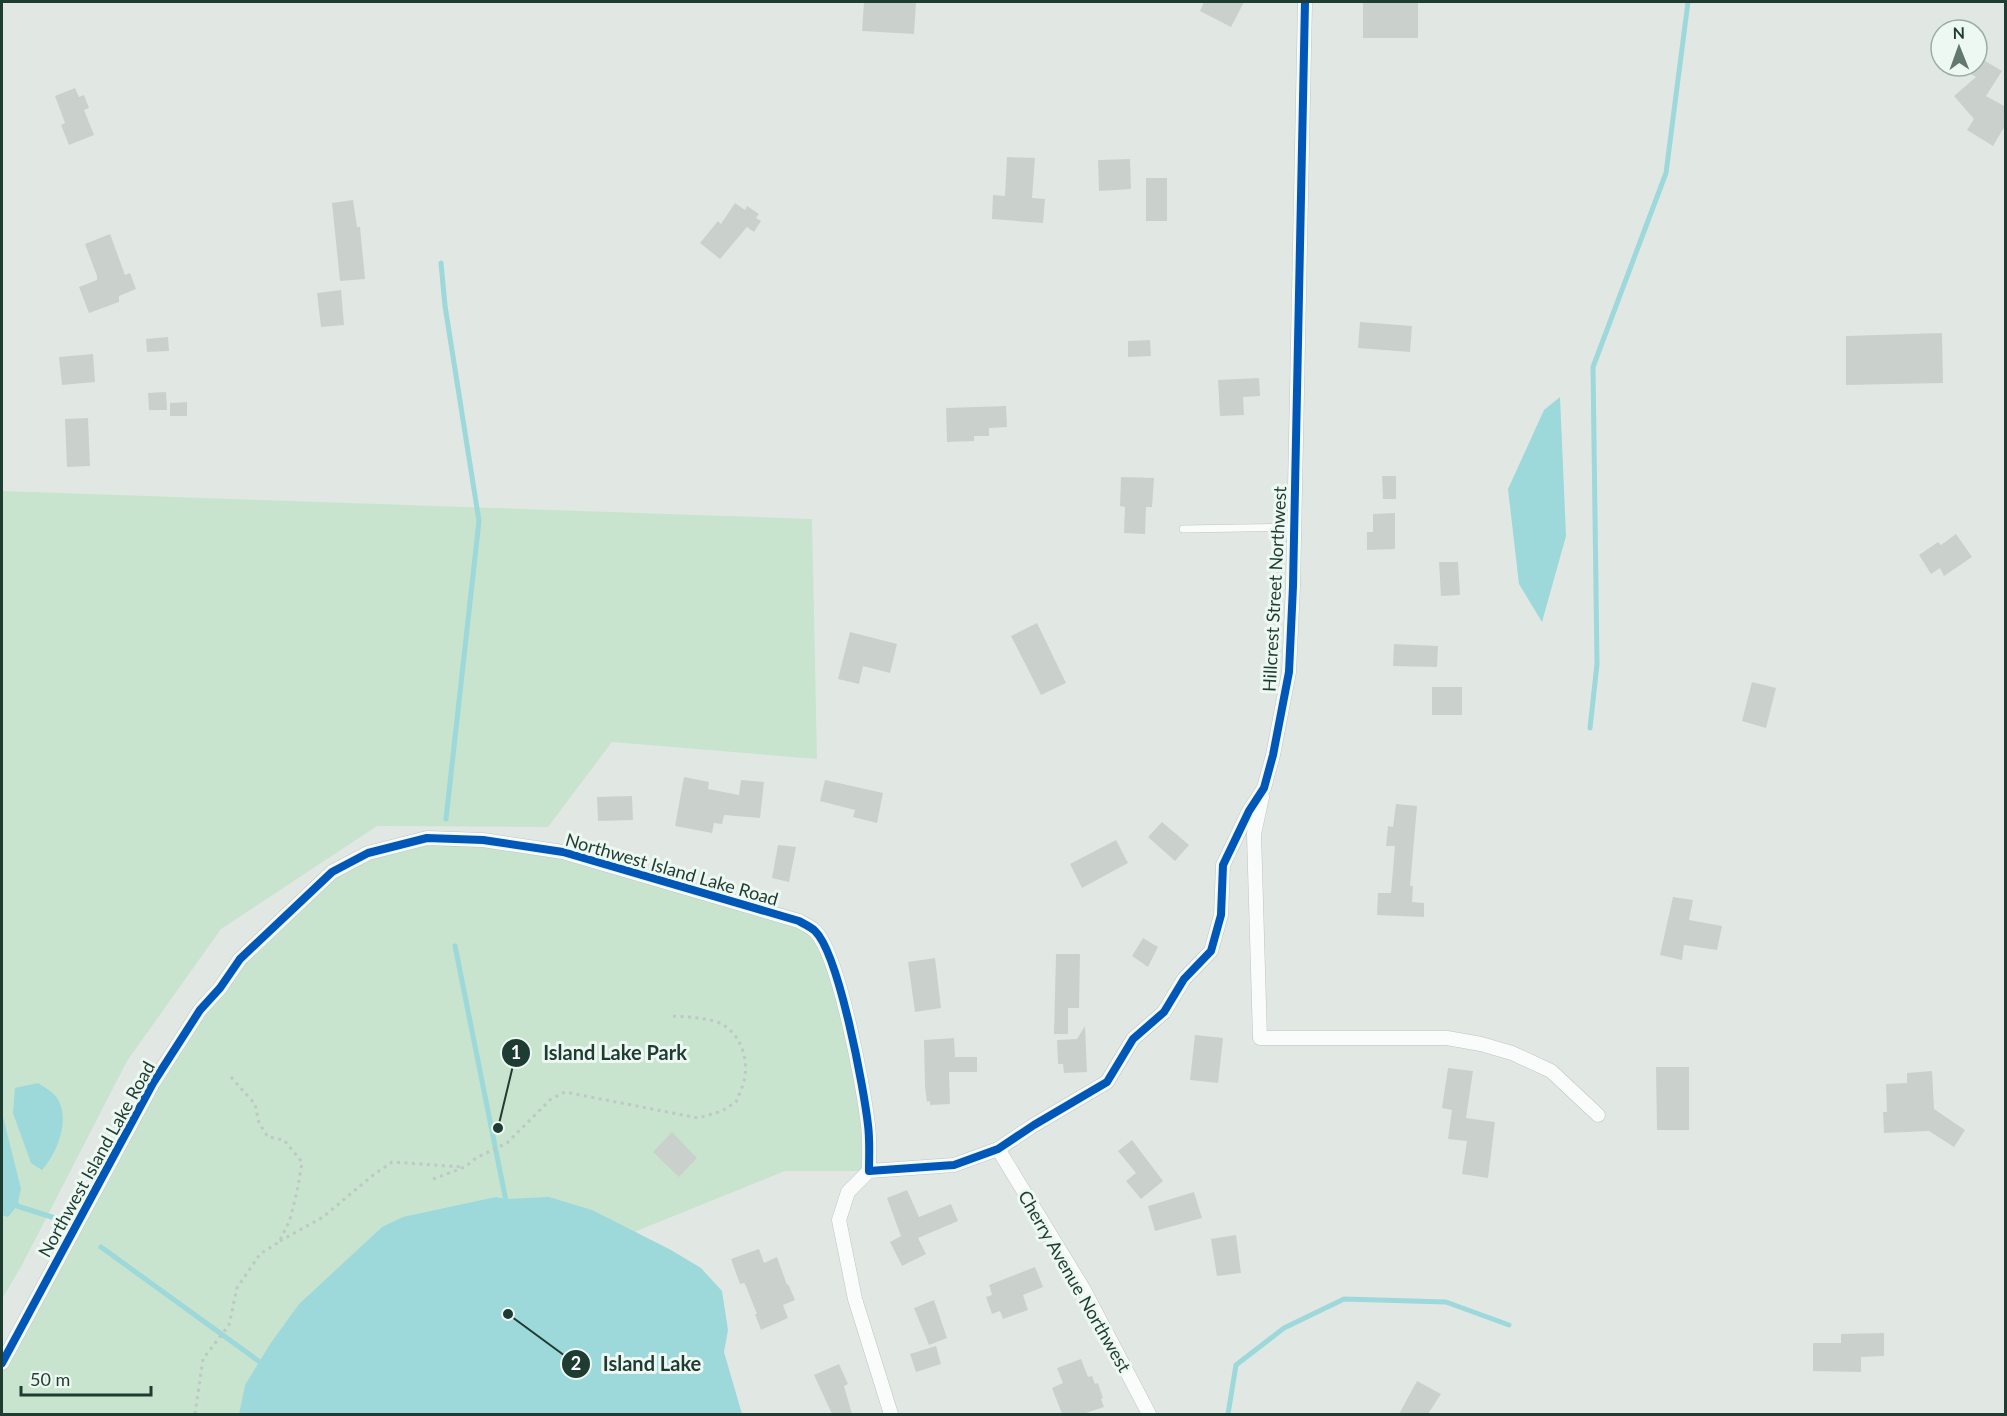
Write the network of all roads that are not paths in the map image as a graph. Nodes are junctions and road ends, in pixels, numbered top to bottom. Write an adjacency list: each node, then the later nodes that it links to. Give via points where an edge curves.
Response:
1 (1305, 2): 2 (street, Hillcrest Street Northwest)
2 (1294, 527): 3 (lane); 4 (street, Hillcrest Street Northwest, via 1289,672 1274,756)
3 (1183, 529)
4 (1264, 788): 5 (street, via 1254,834 1260,1038 1447,1038 1481,1044 1551,1071); 6 (street, Hillcrest Street Northwest, via 1223,865 1221,915 1211,951 1184,980 1164,1012 1133,1039 1107,1082)
5 (1598, 1115)
6 (998, 1149): 7 (street, Hillcrest Street Northwest, via 954,1165); 10 (street, Cherry Avenue Northwest, via 1084,1290)
7 (869, 1171): 8 (street, Northwest Island Lake Road, via 861,1079 839,984 815,931 799,921 563,852 483,840 427,838 368,853 332,872 240,959 200,1010 153,1083); 9 (street, via 848,1192 839,1220 855,1299)
8 (2, 1363)
9 (891, 1414)
10 (1149, 1414)

